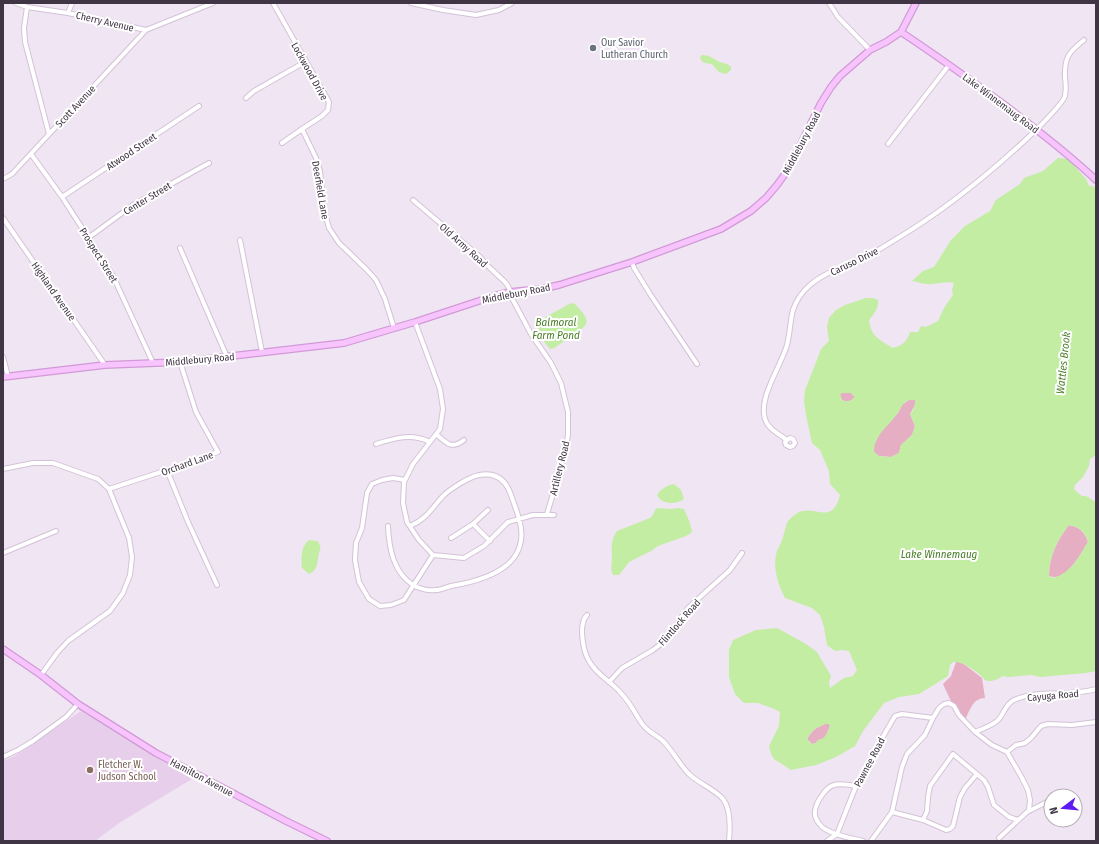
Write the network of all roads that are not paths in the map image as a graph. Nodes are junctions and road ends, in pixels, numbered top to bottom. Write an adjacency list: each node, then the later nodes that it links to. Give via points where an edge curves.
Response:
1 (16, 3): 9 (street, Cherry Avenue)
2 (72, 3): 10 (street)
3 (213, 3): 11 (street, Cherry Avenue)
4 (273, 3): 15 (street, Lockwood Drive)
5 (411, 3): 6 (street, via 476,15 499,10)
6 (512, 3)
7 (829, 3): 14 (street, via 838,17)
8 (916, 3): 12 (street)
9 (27, 7): 10 (street, Cherry Avenue); 21 (street, via 25,42)
10 (68, 13): 11 (street, Cherry Avenue)
11 (146, 30): 21 (street, Scott Avenue)
12 (902, 32): 14 (street, Middlebury Road); 16 (street, Lake Winnemaug Road)
13 (1084, 40): 20 (street, Caruso Drive, via 1066,60 1064,97)
14 (870, 50): 34 (street, Middlebury Road, via 831,87 785,174 766,198 751,211 721,229)
15 (305, 62): 17 (street); 19 (street, Lockwood Drive, via 328,102 328,110)
16 (950, 65): 20 (street, Lake Winnemaug Road); 23 (street)
17 (246, 98)
18 (199, 106): 28 (street, Atwood Street)
19 (302, 129): 22 (street, Lockwood Drive); 37 (street, Deerfield Lane, via 320,171 324,210 329,228 339,244 376,280)
20 (1037, 129): 27 (street, Lake Winnemaug Road); 48 (street, Caruso Drive, via 1006,158 926,220 865,257 821,277 809,285 800,296 793,310 787,346 765,399 764,410 769,427)
21 (49, 134): 24 (street, Scott Avenue)
22 (282, 143)
23 (888, 144)
24 (31, 154): 26 (street, Scott Avenue, via 12,174); 28 (street, Prospect Street)
25 (209, 163): 31 (street, Center Street, via 133,205)
26 (3, 179)
27 (1096, 180)
28 (62, 197): 31 (street, Prospect Street)
29 (413, 200): 35 (street, Old Army Road, via 480,257 505,282)
30 (3, 218): 44 (street, Highland Avenue)
31 (88, 238): 42 (street, Prospect Street, via 113,276)
32 (240, 240): 38 (street)
33 (180, 248): 40 (street)
34 (632, 262): 35 (street, Middlebury Road, via 559,285); 43 (street, via 650,294)
35 (510, 292): 36 (street, Middlebury Road); 56 (street, Artillery Road, via 534,338 556,372 567,405 568,426 564,457)
36 (415, 322): 37 (street, Middlebury Road); 46 (street, via 440,389 443,409 440,429)
37 (394, 328): 38 (street, Middlebury Road, via 344,343)
38 (262, 352): 40 (street, Middlebury Road)
39 (3, 357): 45 (street)
40 (227, 357): 41 (street, Middlebury Road)
41 (180, 362): 42 (street, Middlebury Road); 52 (street, Orchard Lane, via 196,412 218,452)
42 (153, 363): 44 (street, Middlebury Road)
43 (697, 364)
44 (104, 365): 45 (street, Middlebury Road)
45 (5, 376)
46 (436, 434): 47 (street, via 452,446); 49 (street)
47 (464, 440)
48 (787, 440)
49 (430, 442): 50 (street, via 414,437 395,438); 53 (street, via 413,464)
50 (376, 444)
51 (3, 469): 54 (street, via 33,463 53,463 98,479)
52 (167, 470): 54 (street, Orchard Lane); 68 (street)
53 (405, 480): 61 (street, via 403,503); 69 (street, via 393,478 372,484 367,493 362,528 356,542 355,560 359,582 369,599 380,606 391,606 404,600)
54 (109, 489): 72 (street, via 129,538 132,557 130,575 123,593 110,611 68,641)
55 (488, 510): 59 (street)
56 (547, 514): 57 (street); 58 (street)
57 (554, 515)
58 (519, 519): 61 (street, via 509,489 500,478 490,474 467,479 444,495 425,518); 64 (street, via 508,522); 69 (street, via 522,535 520,546 514,558 502,568 487,577 436,590)
59 (474, 524): 63 (street); 64 (street)
60 (388, 526): 69 (street, via 388,540 395,565 401,575)
61 (410, 526): 67 (street)
62 (56, 530): 65 (street)
63 (451, 538)
64 (490, 541): 67 (street, via 464,558)
65 (3, 553)
66 (742, 553): 73 (street, Flintlock Road, via 730,570 688,608 666,640 622,668)
67 (433, 555): 69 (street)
68 (217, 585)
69 (413, 585)
70 (587, 615): 73 (street, via 584,618 582,633 589,661 597,672)
71 (3, 649): 72 (street, Hamilton Avenue)
72 (41, 675): 75 (street, Hamilton Avenue)
73 (610, 682): 91 (street, via 620,691 645,728 662,740 690,775 724,800 728,809)
74 (1096, 689): 78 (street, Cayuga Road, via 1077,693 1032,695 1014,700 1008,703 996,722)
75 (78, 704): 80 (street, via 66,717 33,741); 90 (street, Hamilton Avenue, via 156,753)
76 (933, 718): 78 (street, via 939,708 949,703); 82 (street, Pawnee Road, via 902,714 895,716); 85 (street, via 925,735 907,754)
77 (1096, 722): 79 (street, via 1042,726 1031,738)
78 (975, 732): 79 (street, via 992,745)
79 (1007, 752): 84 (street, via 1028,790)
80 (3, 757)
81 (977, 774): 86 (street, via 960,797 950,829 946,830); 86 (street, via 954,754 930,786 927,811); 87 (street, via 988,787 994,805 1009,817)
82 (856, 786): 88 (street, Pawnee Road); 88 (street, via 835,784 827,788 815,811 817,822 823,828)
83 (1043, 803): 84 (street)
84 (1029, 810): 87 (street)
85 (892, 812): 86 (street); 94 (street)
86 (923, 820)
87 (1018, 820): 89 (street)
88 (837, 834): 92 (street); 93 (street)
89 (999, 838)
90 (327, 841)
91 (729, 841)
92 (827, 841)
93 (863, 841)
94 (871, 841)

